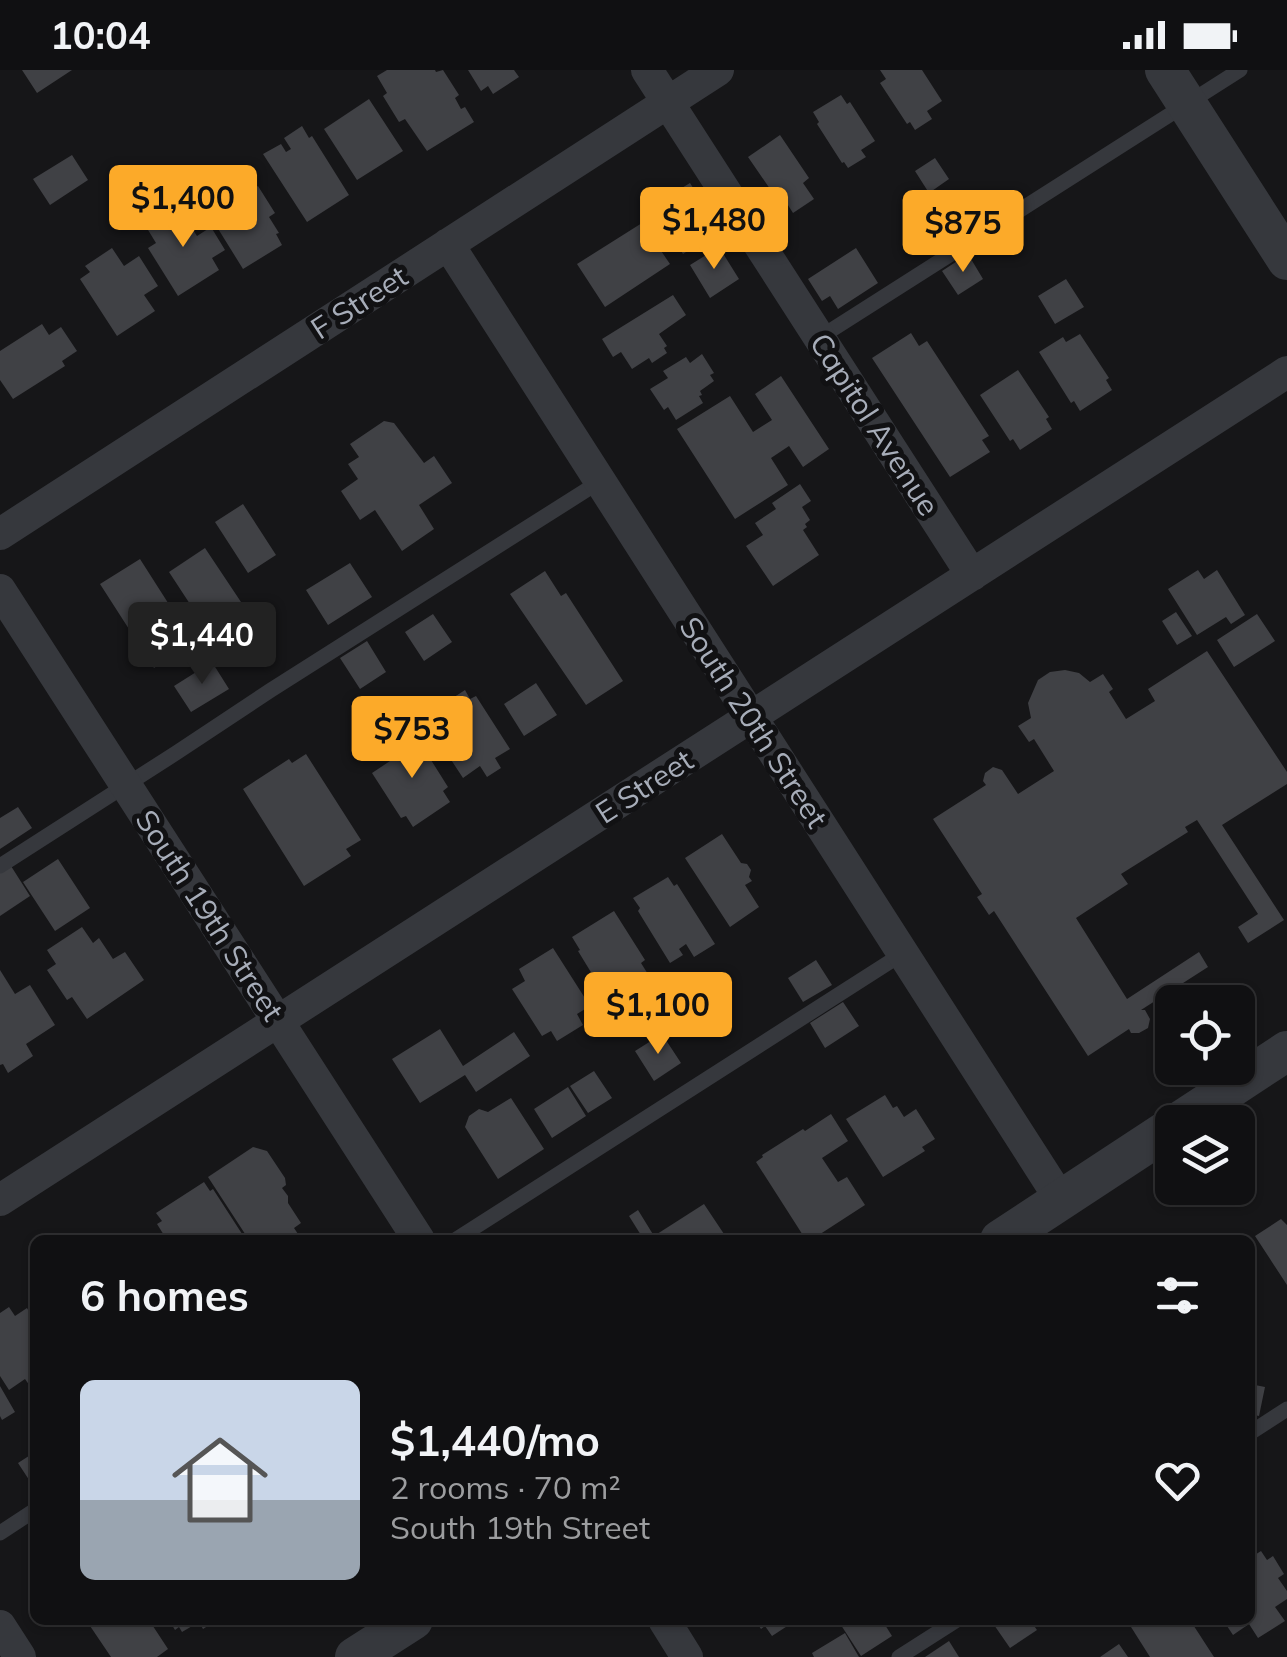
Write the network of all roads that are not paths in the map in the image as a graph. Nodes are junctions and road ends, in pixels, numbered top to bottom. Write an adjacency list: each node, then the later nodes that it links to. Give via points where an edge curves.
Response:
1 (647, 70): 5 (street, Capitol Avenue)
2 (718, 70): 5 (street, F Street)
3 (1164, 70): 6 (street)
4 (1240, 70): 6 (lane)
5 (668, 103): 7 (street, F Street); 9 (street, Capitol Avenue)
6 (1187, 104): 8 (street); 9 (lane)
7 (448, 244): 11 (street, South 20th Street); 12 (street, F Street)
8 (1287, 260)
9 (819, 338): 13 (street, Capitol Avenue)
10 (1287, 372): 13 (street, E Street)
11 (599, 482): 15 (street, South 20th Street); 16 (lane)
12 (0, 534)
13 (972, 576): 15 (street, E Street)
14 (0, 590): 16 (street, South 19th Street)
15 (750, 717): 18 (street, South 20th Street); 19 (street, E Street)
16 (126, 786): 17 (lane); 19 (street, South 19th Street)
17 (0, 866)
18 (902, 954): 24 (street, South 20th Street); 26 (lane)
19 (279, 1021): 23 (street, E Street); 25 (street, South 19th Street)
20 (1287, 1052): 21 (street)
21 (1205, 1105)
22 (1155, 1138): 24 (street)
23 (0, 1200)
24 (1061, 1200): 27 (street)
25 (416, 1235)
26 (463, 1235)
27 (1008, 1235)
28 (1287, 1409): 29 (lane)
29 (1255, 1429)
30 (30, 1513): 31 (lane)
31 (0, 1533)
32 (404, 1625): 37 (street)
33 (667, 1625): 38 (street)
34 (948, 1625): 39 (lane)
35 (0, 1626): 36 (street)
36 (20, 1657)
37 (355, 1657)
38 (687, 1657)
39 (899, 1657)

